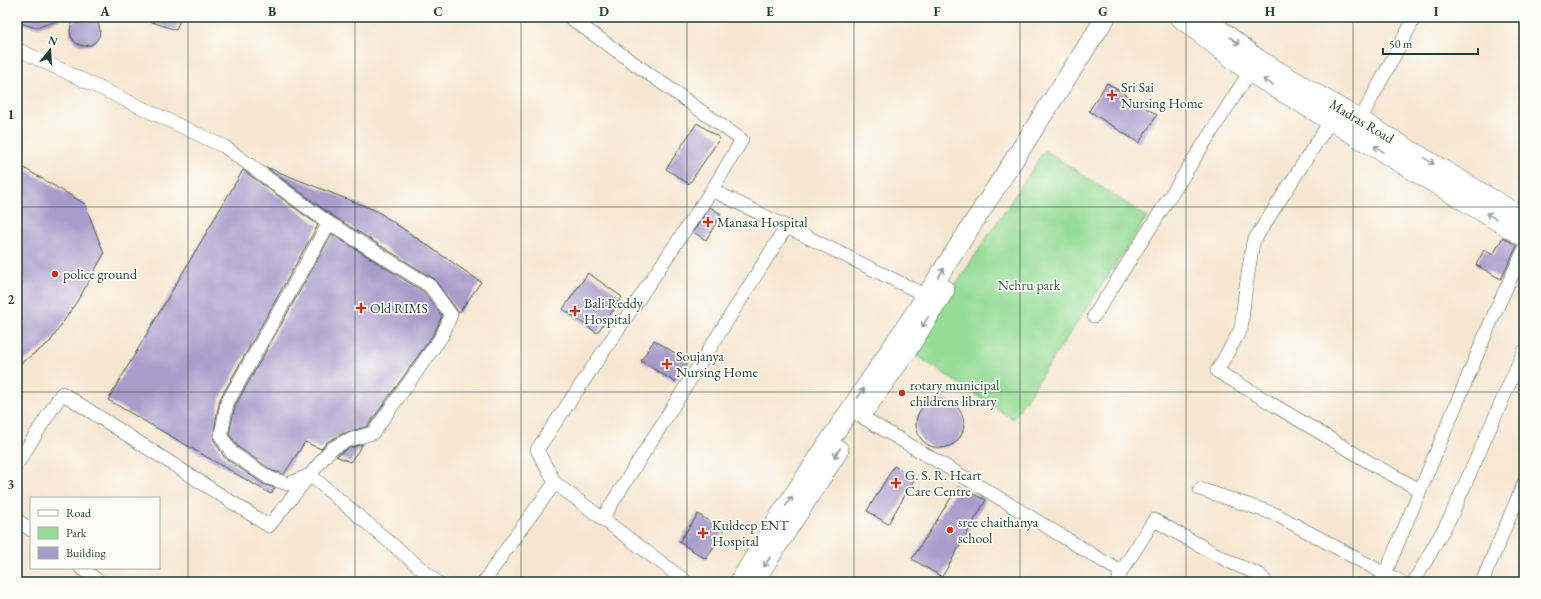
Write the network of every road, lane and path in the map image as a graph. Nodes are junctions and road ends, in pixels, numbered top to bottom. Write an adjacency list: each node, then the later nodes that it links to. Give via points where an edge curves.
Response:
1 (569, 17): 11 (street, via 742,140)
2 (1106, 17): 17 (main road, one-way to 2)
3 (1119, 17): 17 (main road)
4 (1179, 17): 8 (main road)
5 (1204, 17): 8 (main road, Madras Road, one-way to 8)
6 (1415, 17): 10 (street)
7 (17, 48): 13 (street, via 225,148)
8 (1254, 65): 9 (main road, one-way to 8); 10 (main road, Madras Road); 18 (street)
9 (1331, 120): 15 (main road, one-way to 9); 26 (street, via 1253,242 1241,329 1217,371)
10 (1360, 120): 12 (main road, Madras Road, one-way to 12)
11 (712, 190): 14 (street); 23 (street, via 537,450)
12 (1524, 218)
13 (329, 222): 22 (street, via 227,403 221,436 232,453 269,478 288,484); 22 (street, via 430,286 450,315 442,336 373,433 346,441 331,449)
14 (787, 226): 17 (street); 27 (street)
15 (1524, 236)
16 (1524, 250): 26 (street)
17 (932, 299): 20 (main road, via 907,351)
18 (1094, 316)
19 (1524, 351): 41 (street, via 1451,516)
20 (855, 413): 31 (street, via 991,493); 37 (main road, one-way to 20, via 780,515); 38 (main road, one-way to 38)
21 (17, 464): 22 (street, via 62,394 268,526)
22 (310, 475): 34 (street)
23 (555, 483): 27 (street); 35 (street)
24 (1524, 483): 42 (street)
25 (1200, 489): 32 (street, via 1275,514)
26 (1420, 490): 32 (street)
27 (602, 519): 36 (street)
28 (17, 520): 29 (street)
29 (30, 529)
30 (82, 569): 33 (street)
31 (1120, 577): 39 (street, via 1154,520 1230,562 1260,575)
32 (1383, 578): 40 (street)
33 (100, 582)
34 (438, 582)
35 (484, 582)
36 (687, 582)
37 (739, 582)
38 (754, 582)
39 (1266, 582)
40 (1402, 582)
41 (1414, 582)
42 (1482, 582)

